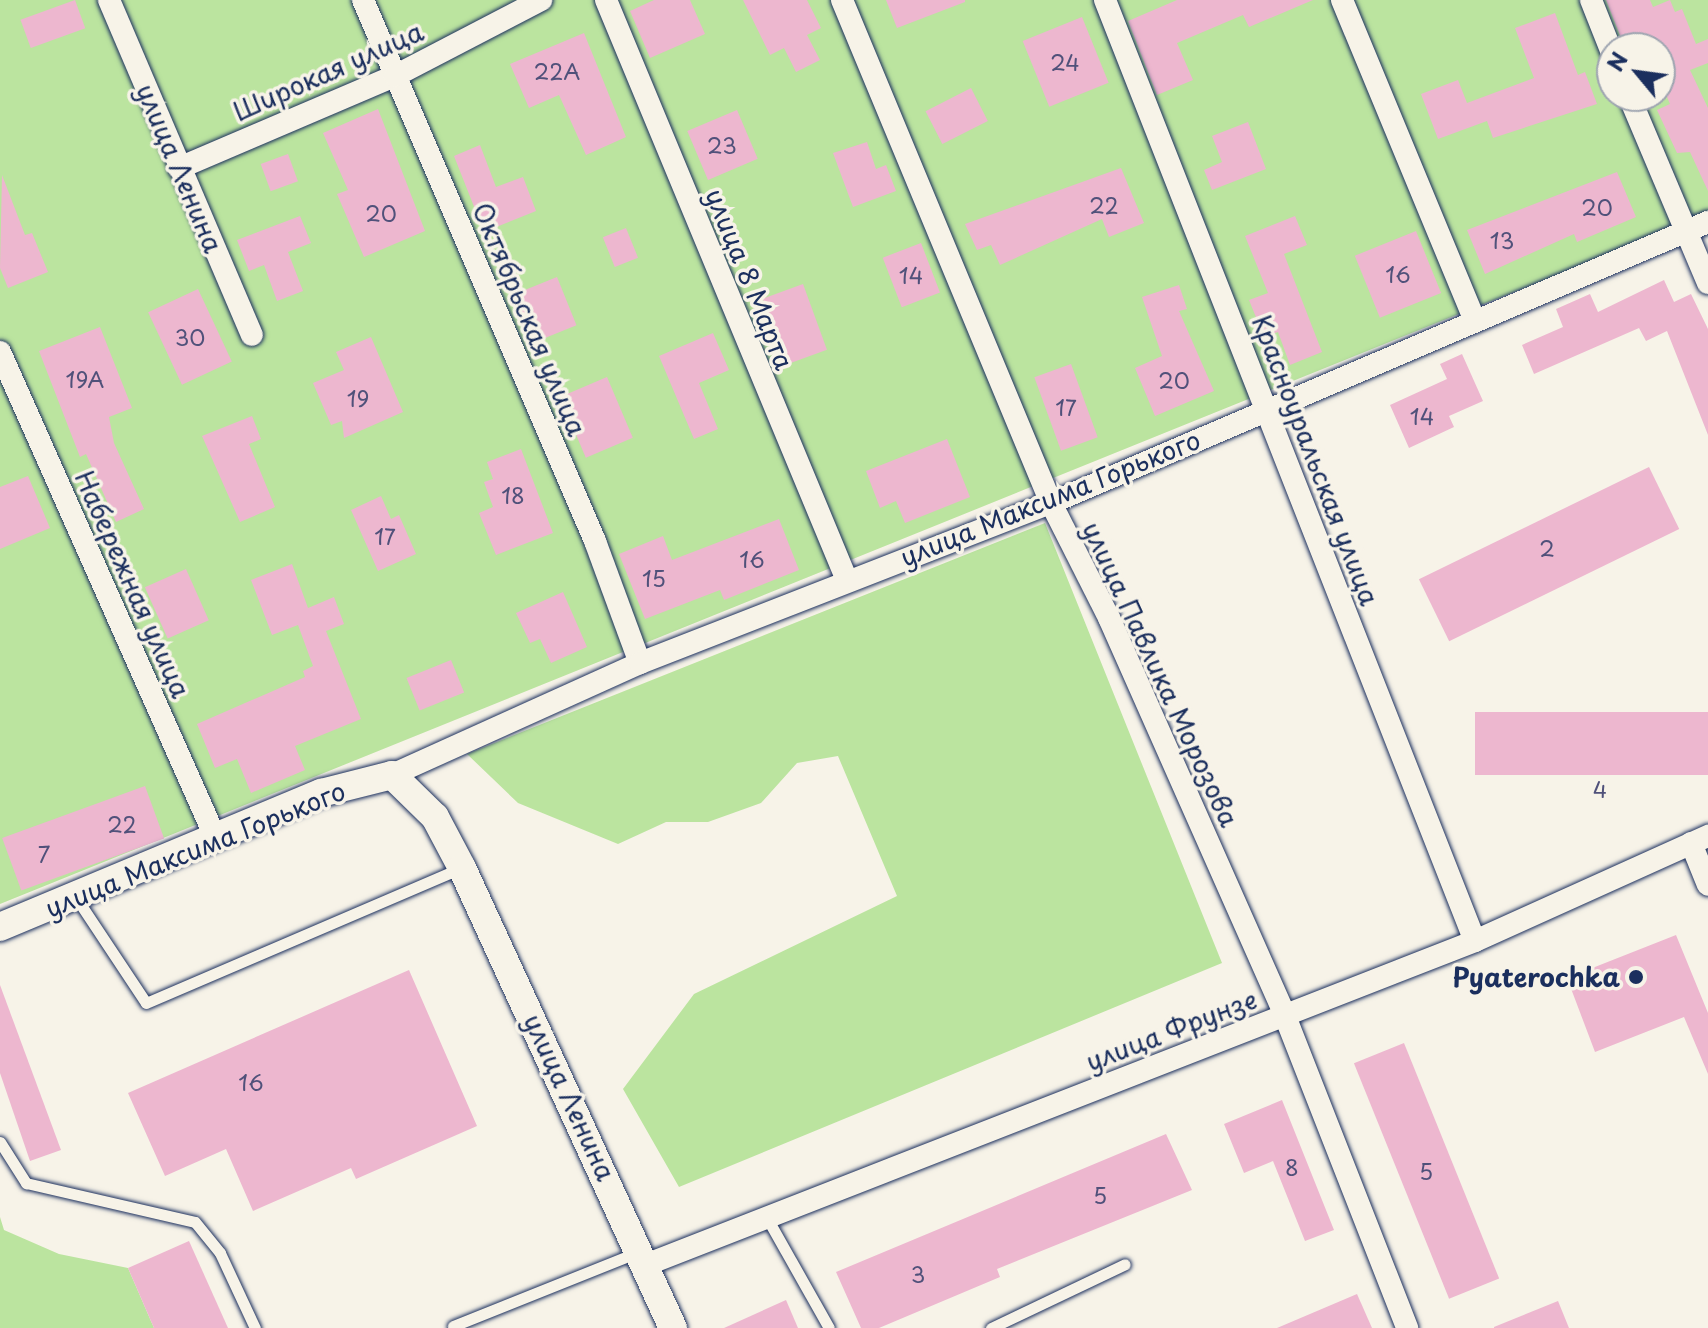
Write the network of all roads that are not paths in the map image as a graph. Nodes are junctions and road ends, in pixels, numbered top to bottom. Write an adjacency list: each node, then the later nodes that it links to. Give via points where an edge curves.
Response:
1 (109, 0): 12 (street, улица Ленина)
2 (363, 0): 10 (street, Октябрьская улица)
3 (541, 0): 10 (street, Широкая улица)
4 (606, 0): 21 (street, улица 8 Марта)
5 (842, 0): 20 (street, улица Павлика Морозова)
6 (1105, 0): 19 (street, Красноуральская улица)
7 (1342, 0): 16 (street)
8 (1591, 0): 9 (street)
9 (1604, 32)
10 (395, 76): 12 (street, Широкая улица); 22 (street, Октябрьская улица, via 595,541)
11 (1635, 112): 14 (street)
12 (179, 168): 17 (street, улица Ленина)
13 (1708, 222): 14 (street, улица Максима Горького)
14 (1684, 232): 15 (street); 16 (street, улица Максима Горького)
15 (1708, 283)
16 (1474, 318): 19 (street, улица Максима Горького)
17 (252, 335)
18 (0, 352): 24 (street, Набережная улица)
19 (1267, 408): 20 (street, улица Максима Горького); 30 (street, Красноуральская улица)
20 (1051, 503): 21 (street, улица Максима Горького); 31 (street, улица Павлика Морозова, via 1109,618)
21 (846, 578): 22 (street, улица Максима Горького)
22 (640, 663): 23 (street, улица Максима Горького)
23 (392, 775): 24 (street, улица Максима Горького, via 321,793); 26 (street, via 435,817)
24 (216, 839): 28 (street, улица Максима Горького)
25 (1699, 840): 27 (street); 30 (street, улица Фрунзе)
26 (462, 868): 28 (lane, via 146,1003); 34 (street, улица Ленина)
27 (1708, 885)
28 (75, 896): 29 (street, улица Максима Горького)
29 (1, 924)
30 (1475, 941): 31 (street, улица Фрунзе)
31 (1285, 1016): 33 (street, улица Фрунзе); 41 (street, улица Павлика Морозова)
32 (0, 1142): 37 (lane, via 26,1183 195,1222 220,1253)
33 (767, 1218): 34 (street, улица Фрунзе); 39 (lane)
34 (645, 1257): 36 (lane); 38 (street, улица Ленина)
35 (1125, 1264): 40 (lane)
36 (453, 1326)
37 (255, 1328)
38 (673, 1328)
39 (829, 1328)
40 (991, 1328)
41 (1407, 1328)

